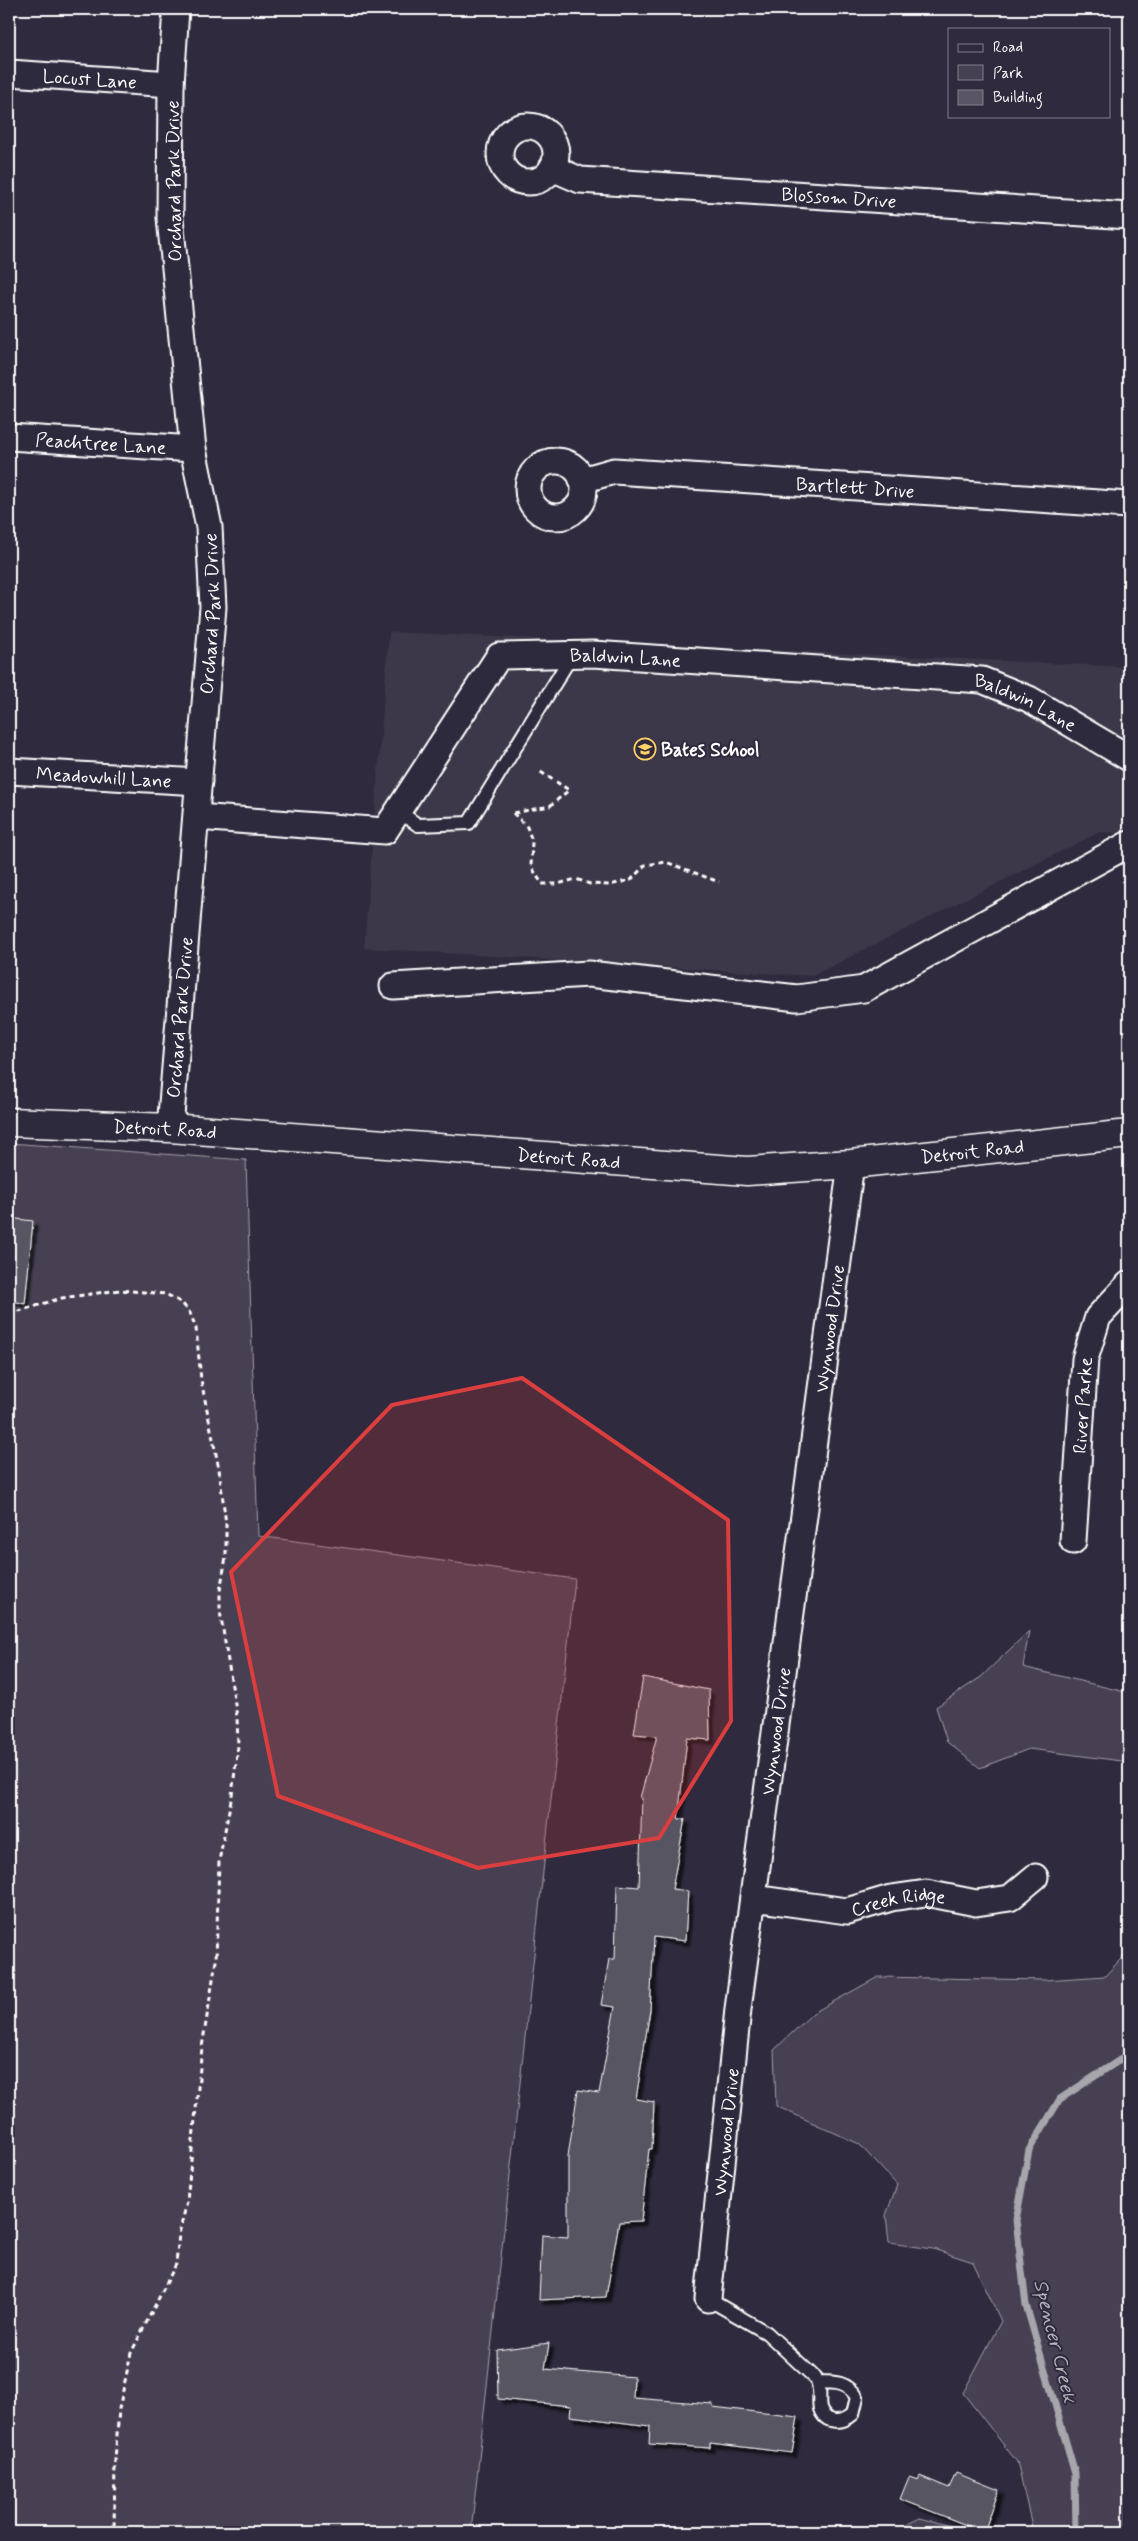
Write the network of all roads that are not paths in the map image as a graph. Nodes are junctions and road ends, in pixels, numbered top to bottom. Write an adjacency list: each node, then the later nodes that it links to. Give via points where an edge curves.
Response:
1 (176, 9): 3 (street, Orchard Park Drive)
2 (9, 73): 3 (street, Locust Lane)
3 (171, 84): 7 (street, Orchard Park Drive, via 170,218)
4 (552, 168): 5 (street, Blossom Drive, via 580,180)
5 (1129, 216)
6 (9, 437): 7 (street, Peachtree Lane)
7 (193, 448): 13 (street, Orchard Park Drive, via 209,528 213,607)
8 (582, 480): 9 (street, Bartlett Drive, via 614,471)
9 (1129, 505)
10 (572, 655): 11 (street, Baldwin Lane, via 982,680 1028,699); 14 (street, Baldwin Lane, via 499,656); 14 (lane, via 469,823 418,825)
11 (1129, 758)
12 (9, 771): 13 (street, Meadowhill Lane)
13 (199, 782): 15 (street, Orchard Park Drive)
14 (398, 810): 15 (street, Baldwin Lane, via 385,831)
15 (197, 817): 19 (street, Orchard Park Drive)
16 (1129, 844): 17 (street, via 864,989 797,998 589,974)
17 (392, 986)
18 (9, 1122): 19 (main road, Detroit Road)
19 (170, 1128): 21 (main road, Detroit Road, via 747,1171)
20 (1129, 1134): 21 (main road, Detroit Road)
21 (851, 1164): 25 (street, Wynwood Drive)
22 (1129, 1284): 23 (street, River Parke, via 1098,1317 1085,1359)
23 (1073, 1541)
24 (1035, 1877): 25 (street, Creek Ridge, via 1010,1898 976,1903 926,1893 891,1898 847,1911)
25 (753, 1898): 26 (street, Wynwood Drive, via 738,2009)
26 (708, 2299): 27 (lane, via 767,2333)
27 (818, 2382)

